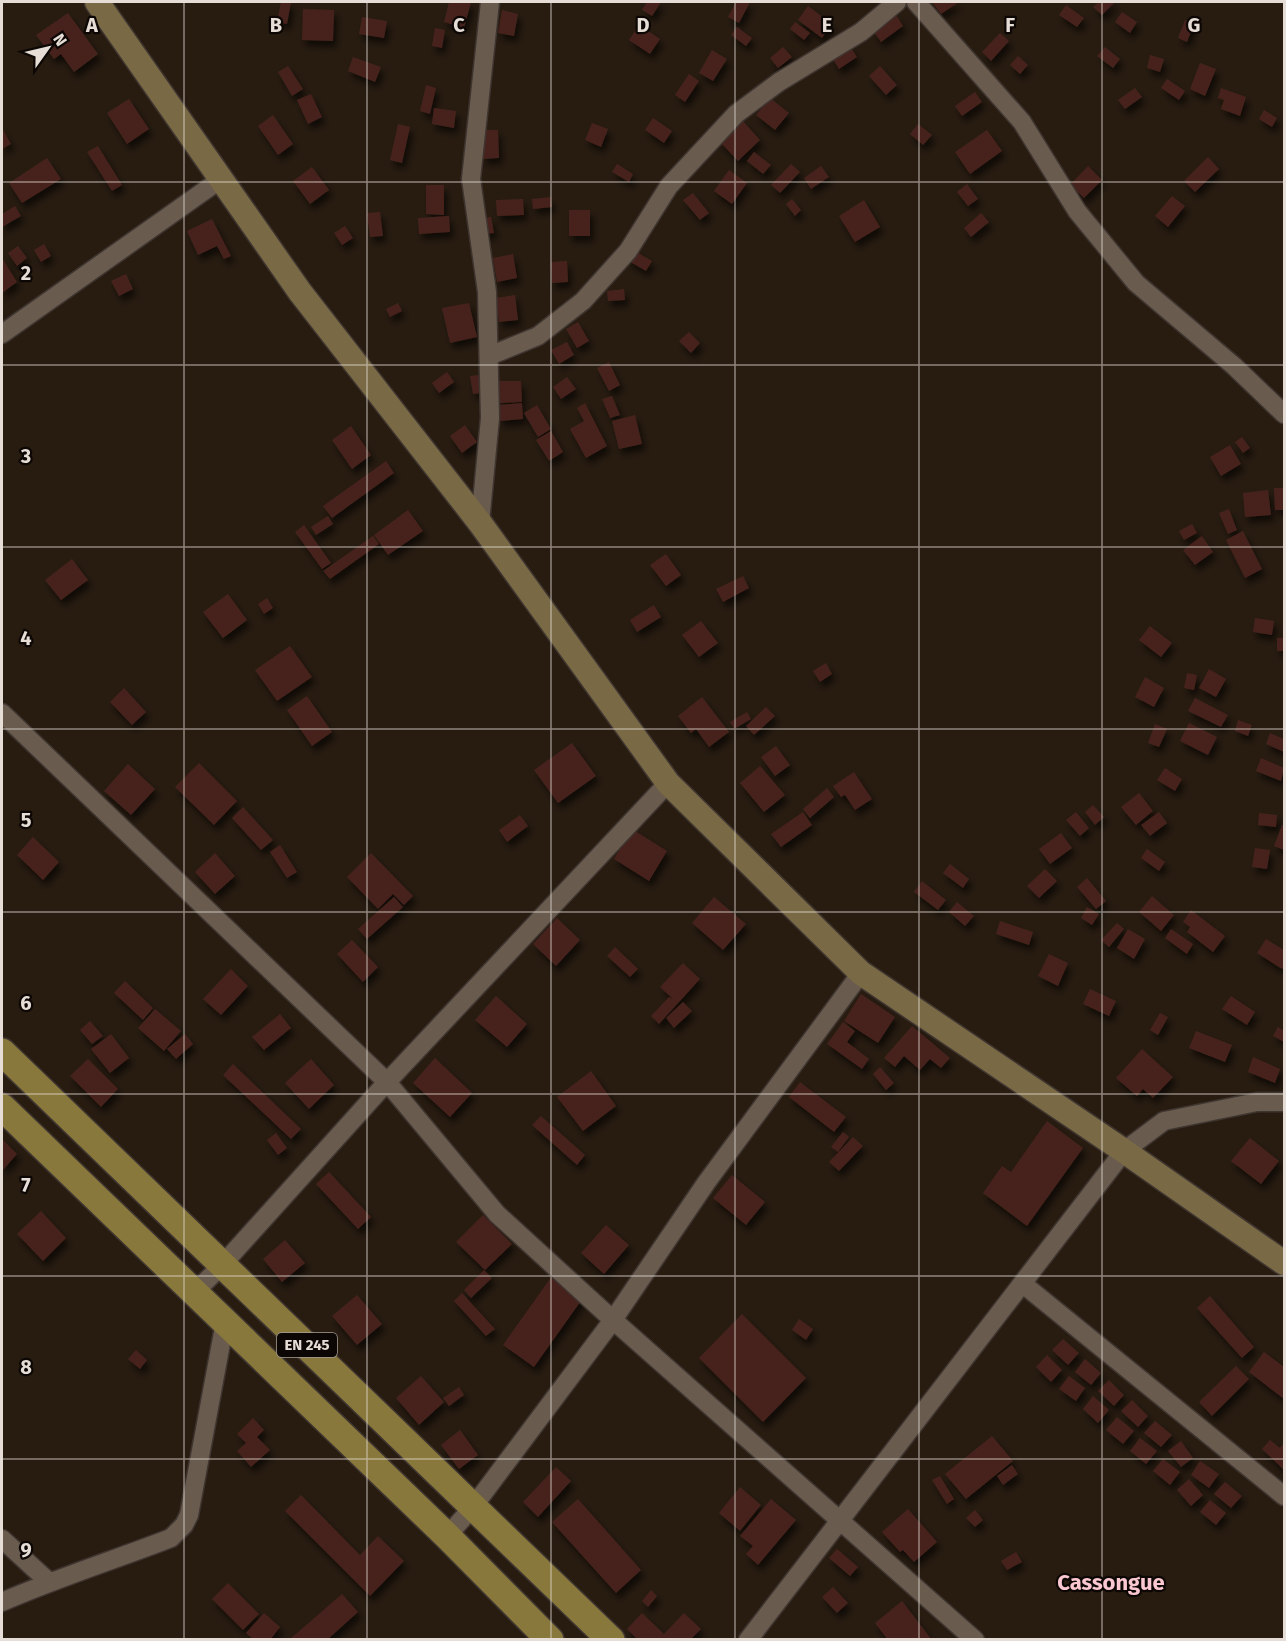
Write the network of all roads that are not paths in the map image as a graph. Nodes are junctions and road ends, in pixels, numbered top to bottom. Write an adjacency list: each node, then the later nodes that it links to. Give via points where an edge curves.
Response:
1 (97, 2): 5 (main road)
2 (490, 2): 7 (street, via 471,179 487,292)
3 (897, 2): 7 (street, via 861,32 779,82 736,114 669,186 628,251 583,301 538,336)
4 (916, 2): 8 (street, via 1022,122 1077,211 1136,283)
5 (221, 179): 6 (street); 9 (main road, via 300,292)
6 (2, 334)
7 (489, 356): 9 (street, via 490,418)
8 (1284, 414)
9 (480, 523): 11 (main road)
10 (2, 713): 14 (street)
11 (668, 783): 12 (main road); 14 (street)
12 (861, 973): 17 (main road); 22 (street, via 706,1183)
13 (2, 1052): 19 (main road, EN 245)
14 (387, 1082): 19 (street); 22 (street, via 496,1214)
15 (1284, 1102): 17 (street, via 1257,1102 1164,1121)
16 (2, 1107): 21 (main road, EN 245)
17 (1124, 1151): 18 (main road); 20 (street)
18 (1284, 1263)
19 (223, 1264): 21 (street); 25 (main road, EN 245)
20 (1023, 1284): 24 (street); 26 (street)
21 (195, 1292): 23 (main road, EN 245)
22 (614, 1320): 25 (street); 26 (street)
23 (225, 1322): 27 (main road, EN 245); 29 (street, via 184,1525 171,1538)
24 (1284, 1496)
25 (473, 1507): 27 (street); 32 (main road, EN 245)
26 (841, 1519): 33 (street); 34 (street)
27 (447, 1536): 31 (main road, EN 245)
28 (2, 1539): 29 (street)
29 (49, 1582): 30 (street)
30 (2, 1602)
31 (550, 1640)
32 (611, 1640)
33 (748, 1640)
34 (975, 1640)

